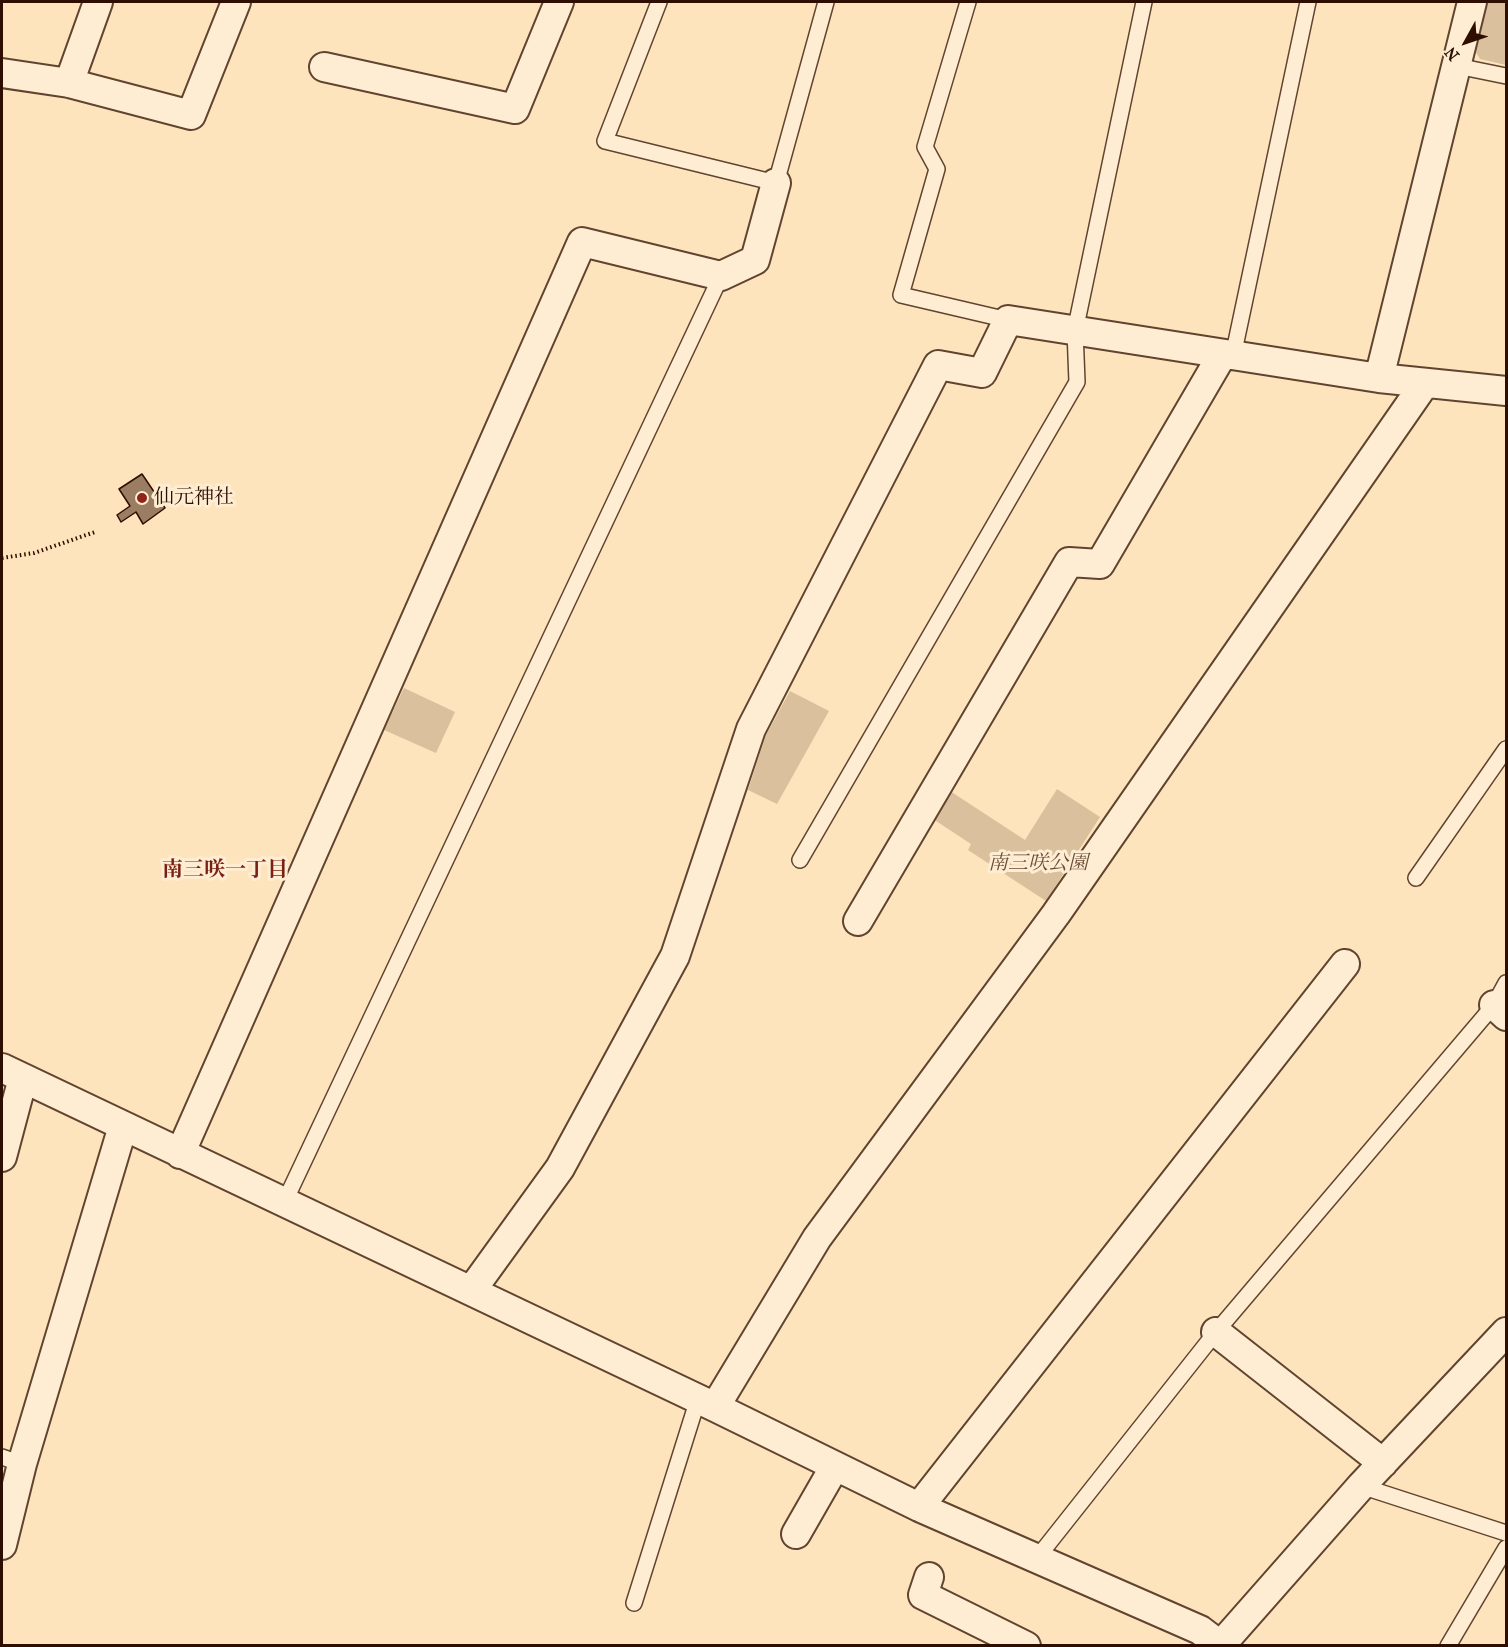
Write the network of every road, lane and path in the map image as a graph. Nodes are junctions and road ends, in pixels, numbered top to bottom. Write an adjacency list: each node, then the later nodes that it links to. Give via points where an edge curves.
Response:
1 (98, 2): 14 (street)
2 (236, 2): 14 (street, via 191,115)
3 (559, 2): 11 (street, via 515,109)
4 (658, 2): 15 (lane, via 605,141)
5 (826, 2): 15 (lane)
6 (968, 2): 17 (lane, via 925,147 937,170 902,295)
7 (1144, 2): 18 (lane)
8 (1308, 2): 19 (lane)
9 (1472, 2): 10 (street)
10 (1457, 66): 13 (lane); 20 (street)
11 (324, 67)
12 (2, 73): 14 (street)
13 (1506, 76)
14 (69, 83)
15 (776, 183): 16 (street, via 755,260)
16 (721, 276): 33 (street, via 582,242); 35 (lane)
17 (1008, 320): 18 (street); 36 (street, via 982,373 938,366 751,729 675,956 560,1168)
18 (1075, 331): 19 (street); 26 (lane, via 1077,382)
19 (1228, 355): 20 (street); 28 (street, via 1100,564 1069,562)
20 (1379, 378): 21 (street)
21 (1425, 383): 22 (street); 39 (street, via 1056,914 817,1238)
22 (1506, 392)
23 (95, 532): 24 (path, via 34,553)
24 (2, 558)
25 (1506, 749): 27 (lane)
26 (800, 860)
27 (1416, 879)
28 (858, 921)
29 (1345, 964): 44 (street)
30 (1502, 1001): 37 (lane)
31 (12, 1073): 32 (street); 34 (street)
32 (123, 1126): 33 (street); 40 (street)
33 (180, 1154): 35 (street)
34 (2, 1157)
35 (285, 1201): 36 (street)
36 (471, 1291): 39 (street)
37 (1216, 1332): 41 (street); 49 (lane)
38 (1506, 1332): 41 (street)
39 (706, 1403): 42 (street); 51 (lane)
40 (12, 1460): 47 (street)
41 (1383, 1463): 43 (street)
42 (835, 1466): 44 (street); 46 (street)
43 (1361, 1486): 45 (lane); 52 (street)
44 (919, 1508): 49 (street)
45 (1506, 1533)
46 (796, 1534)
47 (2, 1545)
48 (1506, 1548): 54 (lane)
49 (1037, 1558): 52 (street, via 1200,1630)
50 (929, 1577): 53 (street, via 923,1595)
51 (634, 1603)
52 (1220, 1645)
53 (1026, 1646)
54 (1448, 1646)

